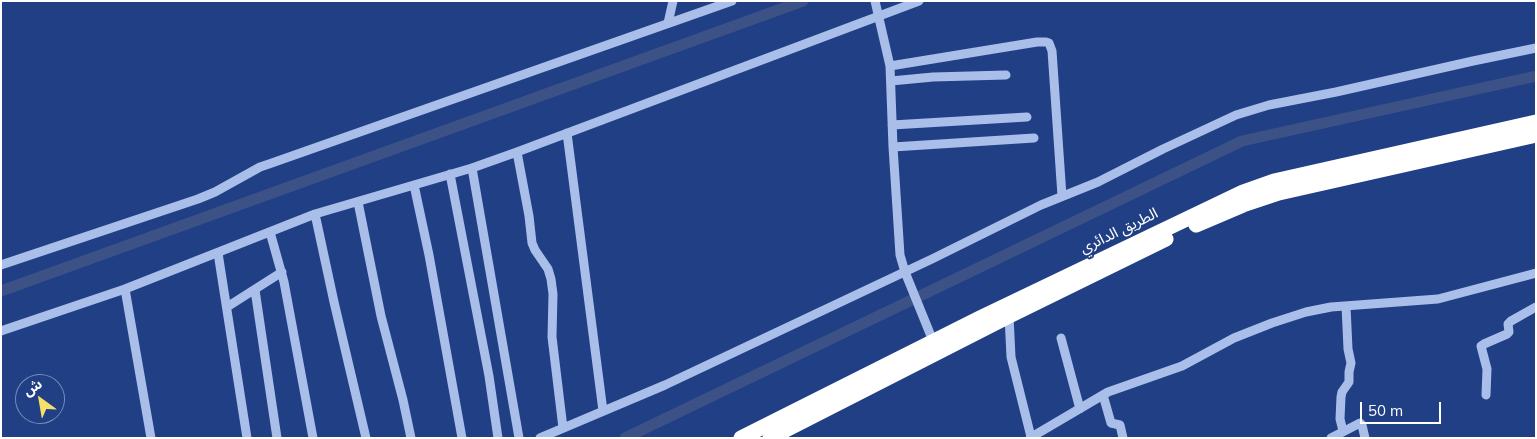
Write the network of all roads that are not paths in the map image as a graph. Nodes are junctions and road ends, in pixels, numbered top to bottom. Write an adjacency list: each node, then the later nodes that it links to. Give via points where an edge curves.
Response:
1 (673, 1): 7 (street)
2 (732, 1): 5 (street)
3 (919, 1): 6 (street)
4 (875, 2): 6 (street)
5 (716, 4): 7 (street)
6 (879, 17): 9 (street); 15 (street)
7 (668, 23): 28 (street, via 260,167 198,200)
8 (1536, 48): 23 (street, via 1249,110)
9 (890, 66): 11 (street); 23 (street, via 1037,42 1049,43)
10 (1006, 75): 11 (street)
11 (891, 81): 14 (street)
12 (1027, 117): 14 (street)
13 (1536, 122): 40 (highway, الطريق الدائري, via 1274,181 1243,192)
14 (892, 125): 18 (street)
15 (567, 134): 19 (street); 44 (street)
16 (1536, 135): 37 (highway, الطريق الدائري, via 1279,192 1207,219)
17 (1034, 138): 18 (street)
18 (893, 147): 30 (street, via 900,255)
19 (518, 152): 20 (street); 45 (street, via 532,243 551,279 552,338)
20 (472, 168): 21 (street); 56 (street)
21 (450, 174): 22 (street); 55 (street, via 488,367)
22 (414, 185): 24 (street); 54 (street)
23 (1062, 196): 30 (street)
24 (358, 202): 25 (street); 53 (street, via 380,316)
25 (315, 214): 26 (street); 52 (street)
26 (270, 232): 27 (street); 29 (street)
27 (218, 253): 32 (street); 35 (street)
28 (1, 265)
29 (282, 272): 33 (street); 51 (street)
30 (905, 272): 40 (street); 44 (street)
31 (1536, 273): 34 (street, via 1438,299)
32 (125, 289): 38 (street); 48 (street)
33 (255, 290): 35 (street); 50 (street)
34 (1346, 306): 41 (street, via 1306,312 1272,322 1182,366); 46 (street, via 1351,363 1349,382 1341,397 1340,419)
35 (227, 307): 49 (street)
36 (1536, 307): 42 (street, via 1510,321 1507,334 1481,346 1487,370)
37 (1009, 316): 47 (street, via 1011,358); 59 (highway, الطريق الدائري)
38 (1, 331)
39 (1061, 338): 43 (street)
40 (933, 342): 58 (highway, الطريق الدائري)
41 (1103, 395): 43 (street); 60 (street, via 1111,423 1120,425)
42 (1486, 395)
43 (1080, 409): 47 (street)
44 (603, 411): 45 (street)
45 (563, 428): 57 (street)
46 (1344, 431): 61 (street); 62 (street, via 1360,423)
47 (1031, 437)
48 (151, 438)
49 (247, 438)
50 (277, 438)
51 (313, 438)
52 (366, 438)
53 (411, 438)
54 (462, 438)
55 (498, 438)
56 (519, 438)
57 (540, 438)
58 (741, 438)
59 (770, 438)
60 (1123, 438)
61 (1330, 438)
62 (1365, 438)

